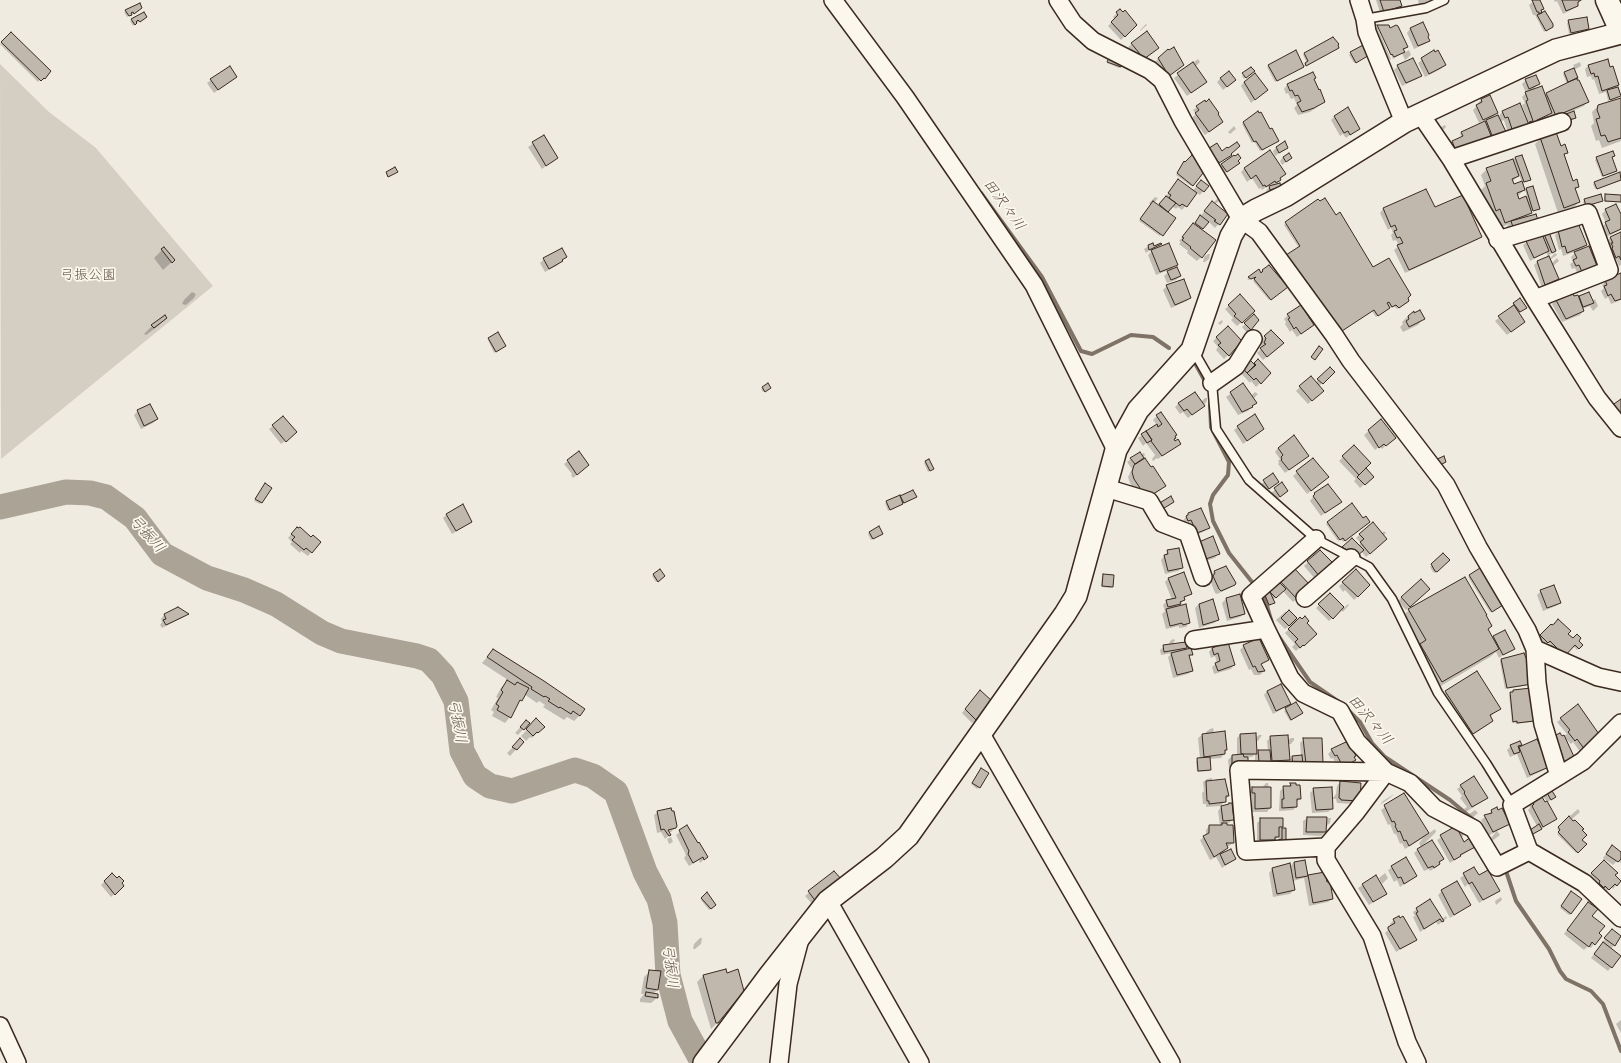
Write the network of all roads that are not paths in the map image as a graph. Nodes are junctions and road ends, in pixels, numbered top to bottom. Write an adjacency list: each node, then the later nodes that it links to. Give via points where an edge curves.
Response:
1 (833, 0): 18 (street, via 905,97 1034,285)
2 (1058, 0): 11 (street, via 1073,23 1093,40 1150,70 1162,80)
3 (1359, 0): 6 (street)
4 (1444, 0): 6 (lane, via 1426,8)
5 (1607, 0): 7 (main road)
6 (1365, 19): 8 (street, via 1367,32)
7 (1621, 32): 8 (street, via 1556,50)
8 (1412, 118): 10 (street); 11 (street, via 1284,196)
9 (1562, 122): 10 (street)
10 (1451, 159): 12 (street)
11 (1241, 219): 15 (street, via 1230,236); 26 (street, via 1259,232 1351,361 1446,485 1478,548 1527,630)
12 (1498, 240): 13 (street); 13 (street, via 1588,213 1609,270)
13 (1535, 299): 17 (street, via 1598,398)
14 (1254, 339): 16 (street, via 1236,366)
15 (1192, 350): 16 (lane); 18 (street, via 1138,410)
16 (1212, 383): 20 (lane, via 1216,429 1249,480)
17 (1621, 428)
18 (1116, 450): 19 (street)
19 (1106, 488): 22 (street, via 1149,501 1162,523 1188,533); 29 (street, via 1076,596)
20 (1316, 539): 21 (lane); 24 (street, via 1251,596)
21 (1351, 558): 23 (street); 32 (lane, via 1369,567 1392,599 1438,692)
22 (1203, 576)
23 (1305, 598)
24 (1266, 629): 25 (street); 30 (street, via 1290,678 1303,693 1340,711 1357,742)
25 (1194, 640)
26 (1534, 649): 27 (street, via 1598,677); 31 (street, via 1536,683 1543,724)
27 (1621, 682)
28 (1621, 723): 31 (street, via 1583,761)
29 (980, 734): 35 (street, via 908,836); 43 (street)
30 (1386, 772): 33 (street); 33 (street, via 1239,770 1246,851); 34 (street, via 1410,783 1434,808 1474,829 1504,863)
31 (1559, 776): 32 (street)
32 (1512, 805): 34 (street)
33 (1326, 847): 44 (street, via 1326,860 1372,936 1407,1042)
34 (1529, 850): 36 (street, via 1584,883)
35 (828, 901): 37 (street); 42 (street)
36 (1621, 918)
37 (801, 936): 40 (street); 41 (street, via 788,984)
38 (0, 1026): 39 (street)
39 (17, 1063)
40 (704, 1063)
41 (779, 1063)
42 (920, 1063)
43 (1172, 1063)
44 (1417, 1063)

